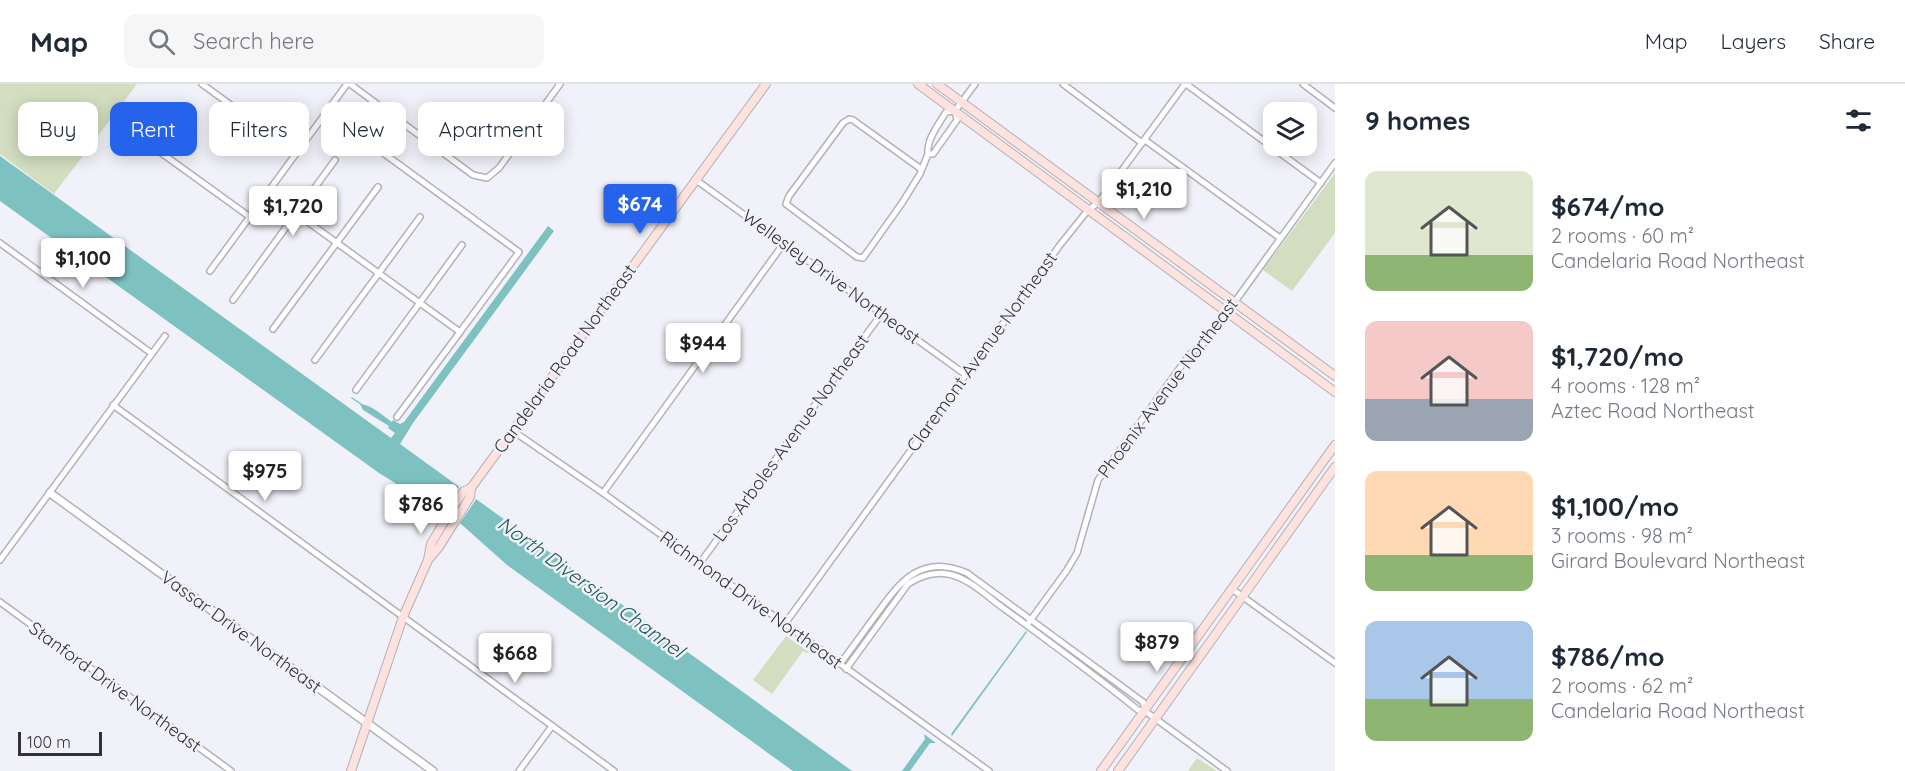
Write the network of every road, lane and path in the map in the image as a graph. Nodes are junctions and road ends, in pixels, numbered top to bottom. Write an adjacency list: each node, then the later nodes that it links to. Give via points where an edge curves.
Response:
1 (202, 84): 11 (street)
2 (349, 84): 12 (street); 18 (street)
3 (560, 84): 13 (street)
4 (766, 84): 30 (main road, Candelaria Road Northeast)
5 (918, 84): 16 (main road)
6 (937, 84): 14 (main road)
7 (975, 84): 14 (street)
8 (1063, 84): 20 (street)
9 (1186, 84): 20 (street, Claremont Avenue Northeast); 31 (street)
10 (1303, 84): 15 (street)
11 (227, 102)
12 (335, 102)
13 (547, 102)
14 (962, 102): 16 (street); 34 (main road)
15 (1335, 108)
16 (955, 111): 21 (street, via 946,112 927,148); 21 (street, via 957,120 933,154); 35 (main road)
17 (321, 120): 19 (street)
18 (418, 134)
19 (309, 137)
20 (1144, 141): 34 (street, Claremont Avenue Northeast); 39 (street)
21 (928, 154): 29 (street)
22 (165, 156): 37 (street)
23 (295, 156): 33 (street)
24 (387, 156): 54 (street, via 519,252)
25 (447, 156): 26 (street, via 473,175 487,178)
26 (508, 156)
27 (334, 160): 36 (street)
28 (1335, 163): 31 (street, Phoenix Avenue Northeast)
29 (921, 169): 29 (street, via 863,258 786,204 849,119)
30 (696, 180): 42 (street, Wellesley Drive Northeast); 64 (main road, Candelaria Road Northeast)
31 (1321, 183): 39 (street, Phoenix Avenue Northeast)
32 (378, 187): 41 (street)
33 (268, 192): 36 (street); 37 (street)
34 (1098, 202): 35 (street, Claremont Avenue Northeast); 47 (main road)
35 (1088, 210): 44 (main road); 58 (street, Claremont Avenue Northeast)
36 (296, 213): 41 (street); 48 (street)
37 (250, 217): 45 (street)
38 (420, 217): 46 (street)
39 (1280, 238): 49 (street, Phoenix Avenue Northeast)
40 (0, 243): 56 (street)
41 (337, 243): 46 (street); 53 (street)
42 (784, 243): 52 (street, Wellesley Drive Northeast); 68 (street)
43 (462, 245): 50 (street)
44 (1150, 255): 47 (main road, via 1159,253 1187,273); 51 (main road)
45 (210, 271)
46 (379, 273): 50 (street); 57 (street)
47 (1199, 276): 49 (main road)
48 (233, 300)
49 (1234, 302): 51 (street, Phoenix Avenue Northeast); 59 (main road)
50 (420, 303): 54 (street); 60 (street)
51 (1227, 311): 61 (main road); 75 (street, Phoenix Avenue Northeast, via 1206,341 1190,354 1098,480 1077,553)
52 (882, 313): 58 (street, Wellesley Drive Northeast); 70 (street, Los Arboles Avenue Northeast)
53 (273, 329)
54 (460, 332): 63 (street)
55 (165, 336): 56 (street)
56 (151, 353): 62 (street)
57 (315, 360)
58 (966, 375): 76 (street, Claremont Avenue Northeast)
59 (1335, 376)
60 (356, 390)
61 (1335, 392)
62 (113, 405): 67 (street); 74 (street)
63 (397, 417)
64 (513, 431): 68 (street, Richmond Drive Northeast); 74 (main road, Candelaria Road Northeast, via 447,525)
65 (1335, 445): 71 (main road)
66 (1335, 467): 72 (main road)
67 (50, 493): 69 (street); 82 (street, Vassar Drive Northeast)
68 (603, 493): 70 (street, Richmond Drive Northeast)
69 (0, 560)
70 (700, 562): 76 (street, Richmond Drive Northeast)
71 (1232, 589): 72 (street); 80 (main road)
72 (1243, 597): 77 (street); 81 (main road)
73 (0, 602): 84 (street, Stanford Drive Northeast)
74 (403, 617): 82 (main road, Candelaria Road Northeast); 83 (street)
75 (1029, 623): 78 (street, via 967,573 955,568 929,567 904,579); 79 (street, via 962,579 940,573 923,575 908,584); 80 (street, via 1138,710); 80 (street, via 1143,702)
76 (784, 625): 78 (street, Richmond Drive Northeast)
77 (1335, 663)
78 (840, 664): 79 (street, Richmond Drive Northeast)
79 (846, 669): 89 (street, Richmond Drive Northeast)
80 (1146, 711): 81 (street); 90 (main road)
81 (1156, 720): 91 (main road); 92 (street)
82 (368, 723): 85 (main road, Candelaria Road Northeast); 86 (street, Vassar Drive Northeast)
83 (552, 726): 87 (street); 88 (street)
84 (231, 771)
85 (351, 771)
86 (433, 771)
87 (519, 771)
88 (614, 771)
89 (988, 771)
90 (1101, 771)
91 (1118, 771)
92 (1227, 771)

